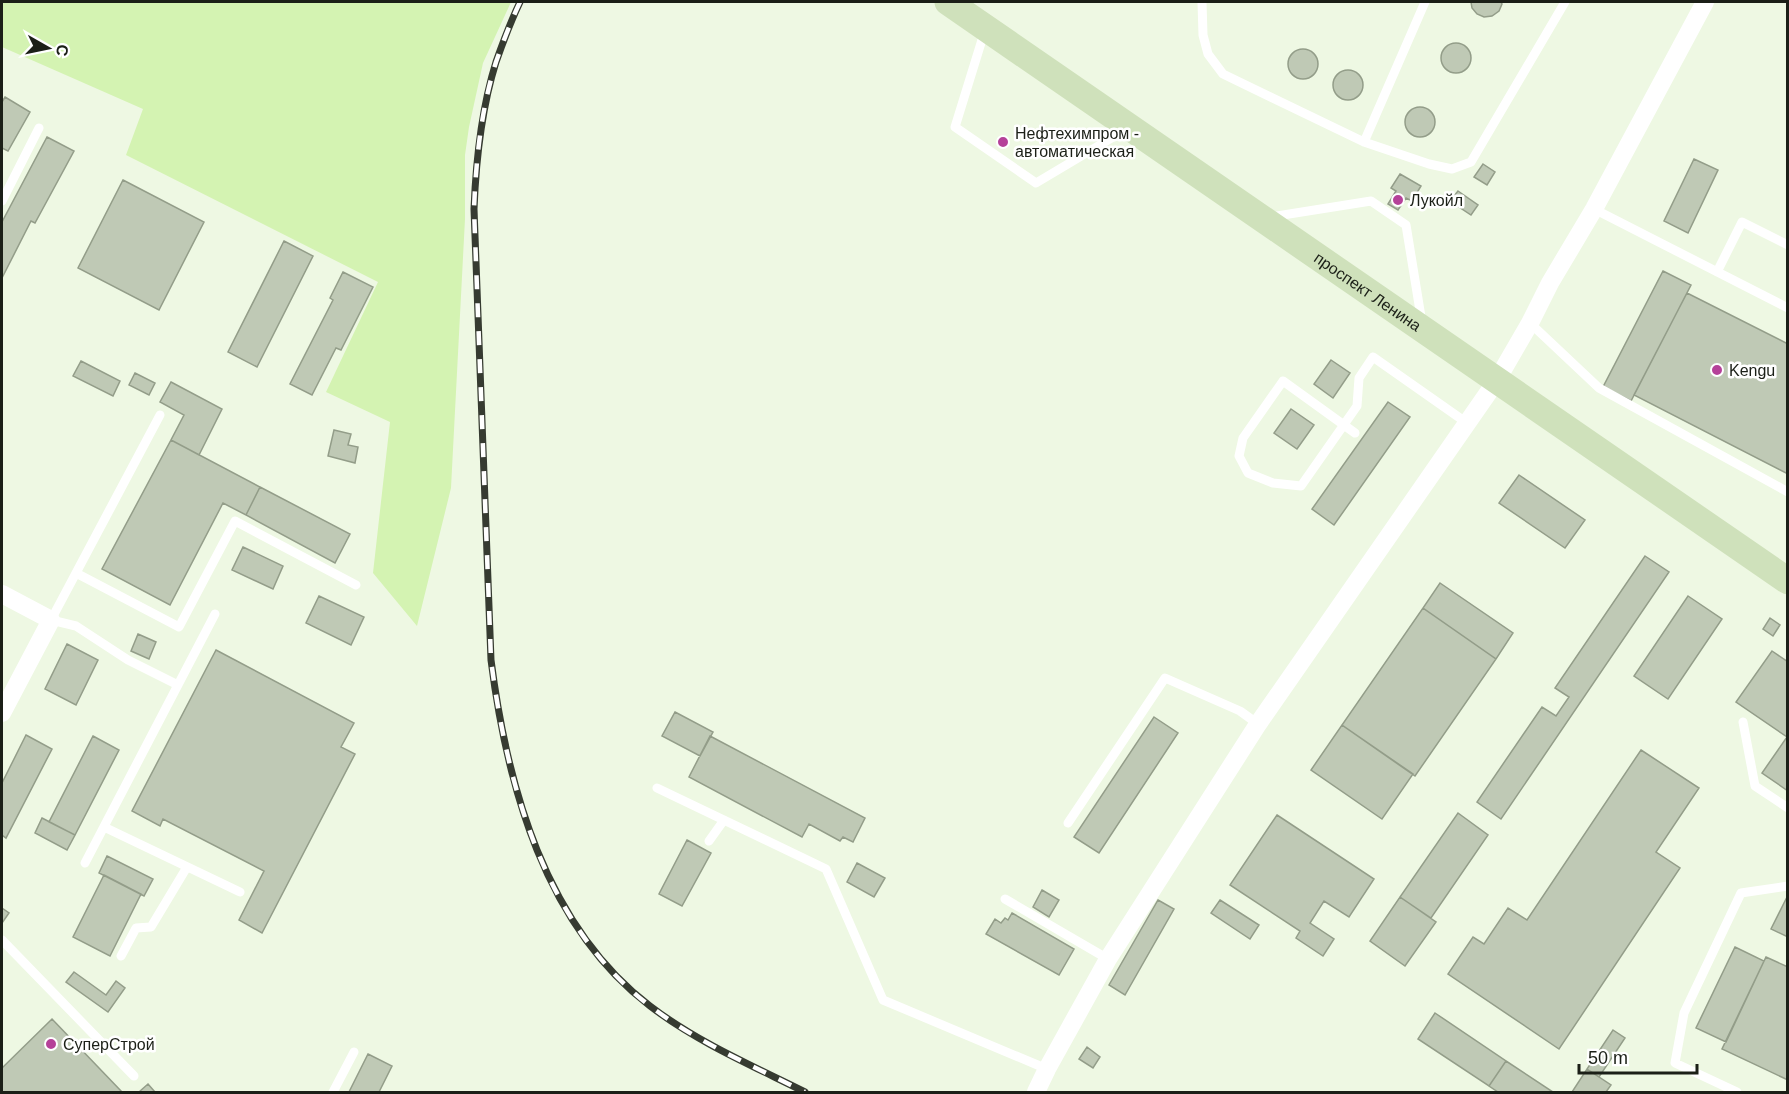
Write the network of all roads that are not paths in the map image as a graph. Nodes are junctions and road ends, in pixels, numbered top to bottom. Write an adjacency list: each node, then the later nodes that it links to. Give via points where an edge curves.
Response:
1 (948, 2): 6 (main road, проспект Ленина)
2 (1202, 2): 9 (lane, via 1208,54 1223,75)
3 (1425, 2): 9 (lane)
4 (1564, 2): 9 (lane, via 1471,162 1452,169)
5 (1705, 2): 11 (street)
6 (986, 28): 7 (main road, проспект Ленина); 7 (lane, via 955,127 1036,183)
7 (1130, 127): 12 (main road, проспект Ленина)
8 (39, 128): 10 (lane)
9 (1364, 142)
10 (2, 201)
11 (1594, 208): 14 (lane); 16 (street)
12 (1263, 218): 17 (main road, проспект Ленина); 17 (lane, via 1371,201 1389,213 1406,225)
13 (1788, 245): 14 (lane, via 1742,222)
14 (1717, 272): 15 (lane)
15 (1788, 308)
16 (1530, 323): 18 (street); 23 (lane, via 1599,388)
17 (1422, 328): 18 (main road, проспект Ленина)
18 (1497, 380): 20 (street); 25 (main road, проспект Ленина)
19 (160, 415): 24 (lane)
20 (1467, 423): 21 (lane, via 1373,357 1359,378 1357,406); 33 (street)
21 (1343, 425): 21 (lane, via 1301,486 1273,483 1248,473 1239,456 1243,438 1283,381); 22 (lane)
22 (1355, 433)
23 (1788, 492)
24 (76, 573): 26 (lane, via 179,627 235,521); 29 (lane)
25 (1788, 581)
26 (356, 585)
27 (2, 594): 29 (street)
28 (215, 614): 30 (lane)
29 (51, 620): 30 (lane, via 76,626 128,660); 31 (street)
30 (178, 685): 38 (lane)
31 (2, 714)
32 (1743, 722): 35 (lane, via 1755,786)
33 (1258, 724): 37 (lane, via 1240,711 1165,678); 47 (street)
34 (657, 789): 36 (lane)
35 (1788, 808)
36 (724, 820): 39 (lane); 49 (lane, via 826,869 883,1000)
37 (1068, 823)
38 (104, 827): 40 (lane); 41 (lane)
39 (709, 841)
40 (85, 864)
41 (187, 867): 43 (lane); 46 (lane, via 151,927 136,928)
42 (1788, 886): 53 (lane, via 1741,893 1684,1013 1675,1063)
43 (240, 892)
44 (1005, 899): 47 (lane)
45 (2, 940): 50 (lane)
46 (122, 956)
47 (1108, 959): 49 (street, via 1078,1026)
48 (354, 1052): 51 (lane)
49 (1047, 1069): 52 (street)
50 (134, 1076)
51 (333, 1092)
52 (1036, 1092)
53 (1737, 1092)

